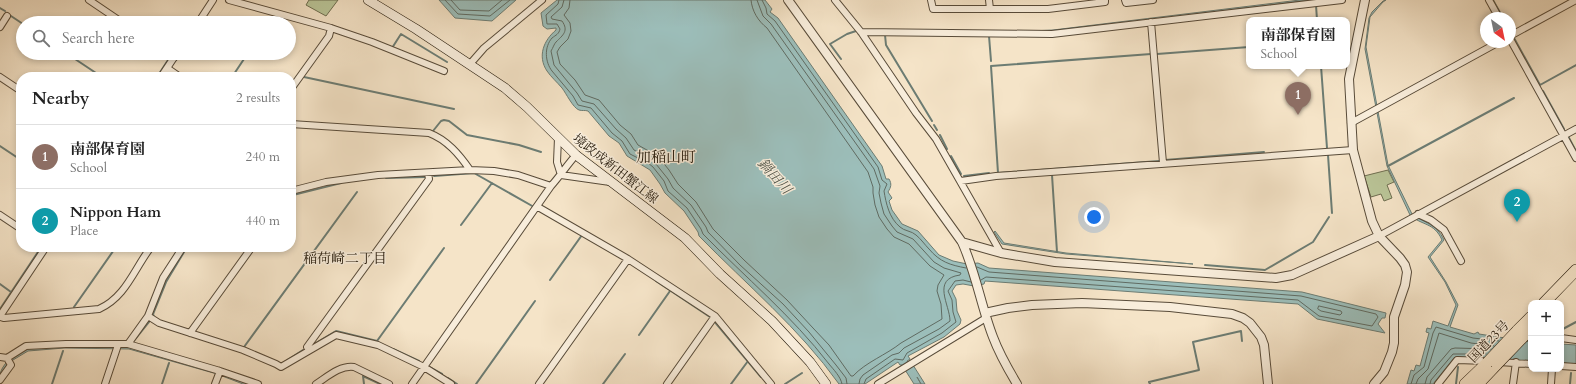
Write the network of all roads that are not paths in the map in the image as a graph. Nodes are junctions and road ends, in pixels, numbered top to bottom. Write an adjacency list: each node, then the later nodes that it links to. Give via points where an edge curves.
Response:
1 (89, 0): 20 (street)
2 (213, 0): 21 (street)
3 (229, 0): 22 (street)
4 (368, 0): 32 (main road, 境政成新田蟹江線)
5 (542, 0): 32 (street, via 484,48)
6 (835, 0): 27 (street)
7 (931, 0): 17 (street, via 933,9)
8 (989, 0): 17 (street)
9 (1105, 0): 17 (street, via 1106,2 1048,9)
10 (1125, 0): 11 (street, via 1126,3)
11 (1153, 0)
12 (1342, 0): 24 (street)
13 (1489, 0): 18 (street)
14 (1576, 0): 28 (street)
15 (791, 1): 61 (street)
16 (1367, 1): 40 (street, via 1349,79)
17 (990, 9)
18 (1496, 12)
19 (7, 16): 25 (street)
20 (113, 16)
21 (203, 16)
22 (287, 16)
23 (296, 18): 26 (street)
24 (1151, 22): 27 (street, via 1052,34); 48 (street)
25 (0, 27)
26 (331, 28): 36 (street); 38 (street, via 329,36)
27 (861, 32): 52 (street, via 936,139)
28 (1516, 33)
29 (1488, 48): 40 (street)
30 (1515, 48): 43 (street)
31 (173, 60): 33 (street)
32 (470, 64): 44 (main road, 境政成新田蟹江線, via 527,107)
33 (167, 68): 34 (street); 35 (street)
34 (164, 72)
35 (173, 72)
36 (444, 72)
37 (0, 77): 39 (street)
38 (296, 82)
39 (16, 88)
40 (1351, 123): 45 (street)
41 (296, 124): 49 (street, via 429,133 439,137 454,149)
42 (1576, 128): 43 (street)
43 (1564, 135): 47 (street); 58 (street)
44 (558, 138): 46 (main road, 境政成新田蟹江線); 51 (street, via 557,162)
45 (1353, 150): 48 (street); 60 (street, via 1372,221)
46 (576, 155): 51 (street); 53 (main road, 境政成新田蟹江線)
47 (1576, 158)
48 (1163, 163): 52 (street)
49 (470, 170): 50 (street); 54 (street, via 518,175)
50 (428, 173): 55 (street, via 378,175 326,182); 83 (street, via 428,179 307,347)
51 (561, 175): 53 (street); 54 (street)
52 (961, 181): 66 (street)
53 (612, 183): 105 (main road, 境政成新田蟹江線, via 685,238 794,343)
54 (551, 186): 56 (street)
55 (296, 190)
56 (538, 207): 67 (street); 89 (street)
57 (0, 215): 59 (street)
58 (1415, 216): 60 (street); 68 (street, via 1431,220 1444,230)
59 (16, 226)
60 (1379, 236): 66 (street, via 1298,273 1276,278 1055,262); 94 (street, via 1400,258 1407,272 1394,317 1392,352)
61 (962, 242): 66 (street); 73 (street)
62 (43, 252): 74 (street)
63 (148, 252): 74 (street, via 125,289 108,305 99,309 4,318)
64 (179, 252): 75 (street, via 163,278)
65 (248, 252): 78 (street)
66 (1001, 253)
67 (628, 259): 76 (street); 102 (street)
68 (1461, 261)
69 (1576, 270): 71 (highway)
70 (1576, 280): 72 (highway)
71 (1547, 300)
72 (1558, 300)
73 (986, 315): 106 (street); 107 (street, via 999,351); 108 (street, via 1008,308 1032,305 1082,303 1170,307 1232,314 1250,323 1261,337)
74 (0, 316)
75 (148, 316): 78 (street, via 159,323); 81 (street)
76 (715, 316): 103 (street); 104 (street)
77 (1524, 332): 86 (highway, 国道23号, bridge)
78 (190, 333): 83 (street, via 243,350 281,368)
79 (1564, 338): 80 (street)
80 (1576, 340)
81 (128, 344): 82 (street); 92 (street)
82 (117, 347): 84 (street, via 66,344 26,346); 95 (street)
83 (309, 350): 89 (street, via 336,334 378,345)
84 (6, 360): 93 (street, via 11,365)
85 (1516, 362): 87 (street); 109 (street, via 1457,360); 112 (street)
86 (1492, 363): 110 (highway, 国道23号); 111 (highway, 国道23号)
87 (1528, 364)
88 (1564, 366): 90 (street)
89 (424, 367): 100 (street); 101 (street)
90 (1576, 367)
91 (1552, 372): 113 (street)
92 (219, 373): 96 (street); 97 (street)
93 (0, 380)
94 (1379, 382)
95 (105, 384)
96 (215, 384)
97 (258, 384)
98 (316, 384): 99 (street, via 340,369 350,366)
99 (389, 384)
100 (412, 384)
101 (451, 384)
102 (539, 384)
103 (667, 384)
104 (771, 384)
105 (826, 384)
106 (878, 384)
107 (1017, 384)
108 (1268, 384)
109 (1438, 384)
110 (1465, 384)
111 (1478, 384)
112 (1513, 384)
113 (1551, 384)

